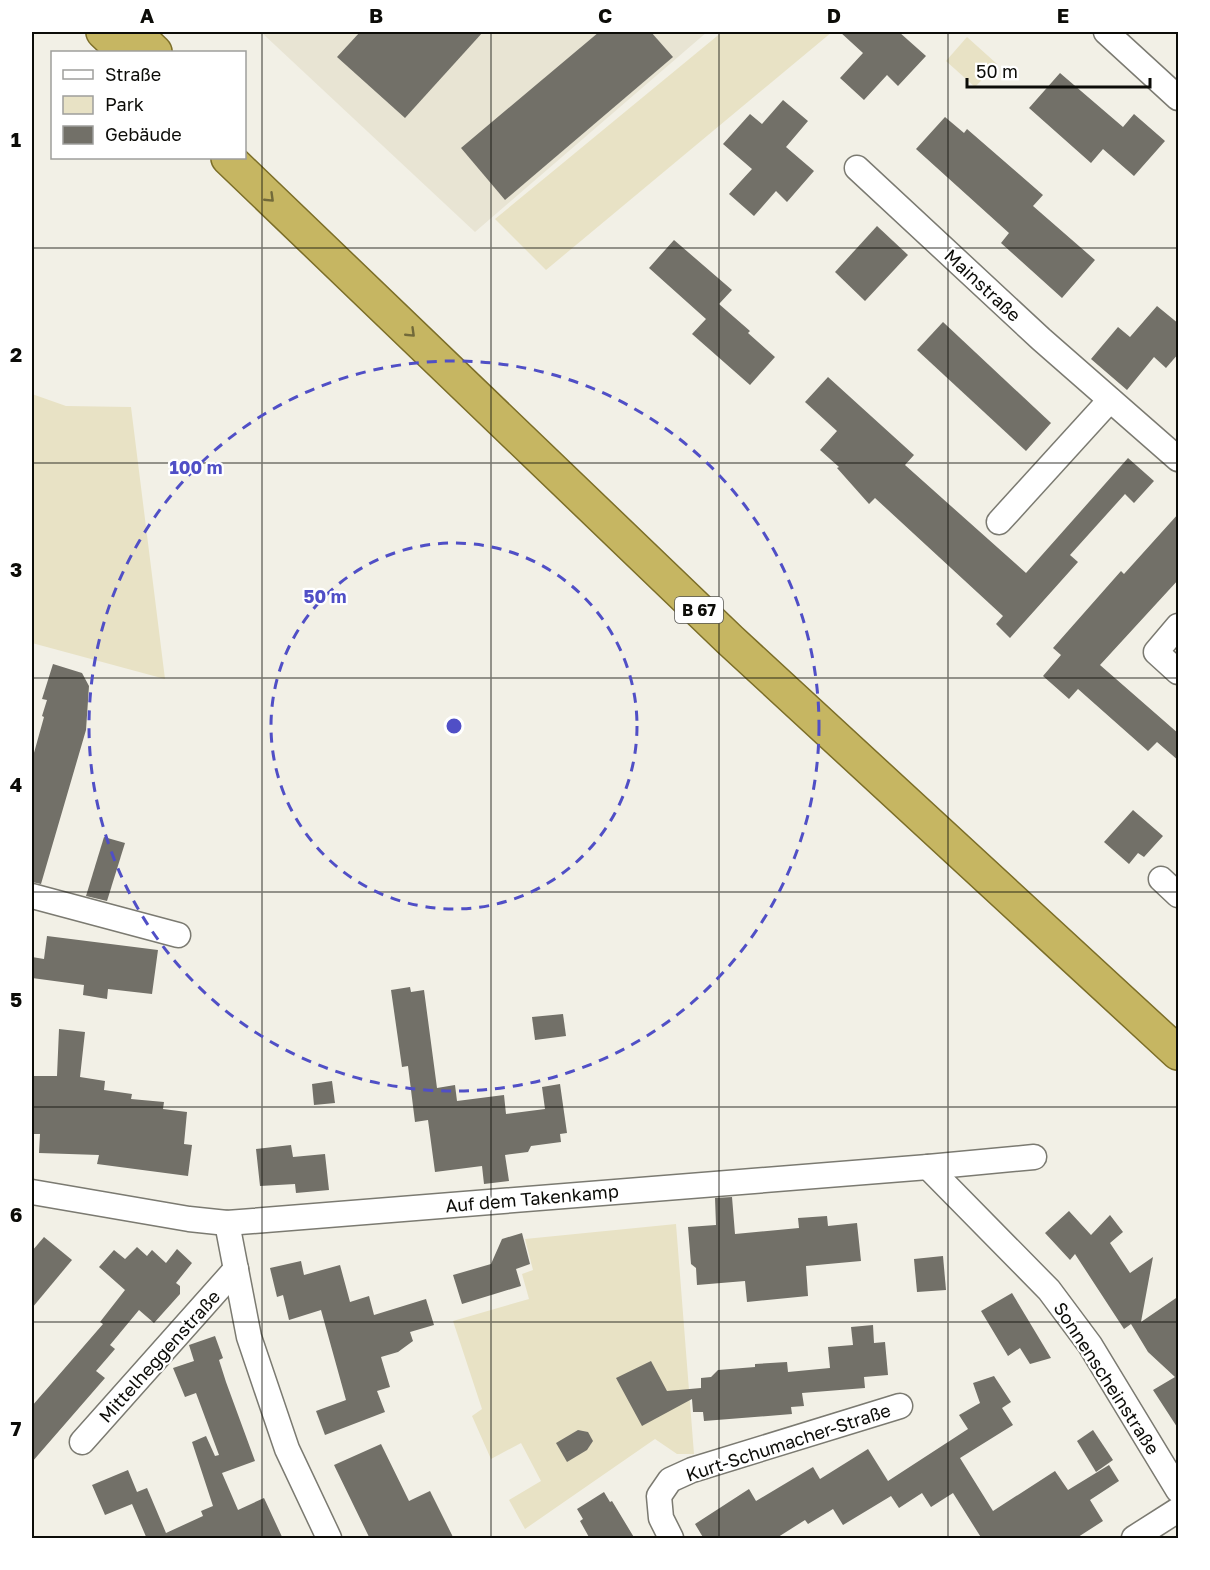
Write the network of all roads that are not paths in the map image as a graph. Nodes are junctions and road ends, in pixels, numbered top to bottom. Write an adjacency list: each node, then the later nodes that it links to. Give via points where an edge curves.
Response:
1 (103, 32): 4 (highway)
2 (134, 32): 5 (highway)
3 (1106, 32): 6 (street)
4 (123, 51)
5 (154, 51)
6 (1179, 98)
7 (246, 145): 19 (highway, B 67, via 742,624)
8 (229, 159): 20 (highway, B 67, one-way to 20, via 730,640)
9 (857, 168): 10 (street, Mainstraße)
10 (1110, 400): 11 (street, Mainstraße); 12 (street)
11 (1178, 458)
12 (999, 522)
13 (1179, 626): 14 (street, via 1156,652)
14 (1179, 672)
15 (1161, 879): 16 (street)
16 (1179, 895)
17 (32, 896): 18 (street)
18 (178, 936)
19 (1179, 1026)
20 (1179, 1053)
21 (1034, 1157): 22 (street, Auf dem Takenkamp)
22 (928, 1167): 24 (street, Auf dem Takenkamp); 28 (street, Sonnenscheinstraße, via 1049,1290 1090,1345)
23 (32, 1192): 24 (street, Auf dem Takenkamp)
24 (227, 1223): 25 (street, Mittelheggenstraße)
25 (236, 1269): 27 (street, Mittelheggenstraße); 30 (street, Mittelheggenstraße, via 249,1337 283,1438)
26 (900, 1406): 31 (street, Kurt-Schumacher-Straße, via 670,1480 659,1496 662,1518)
27 (82, 1442)
28 (1179, 1490)
29 (1179, 1510): 32 (street)
30 (329, 1539)
31 (671, 1539)
32 (1134, 1539)

